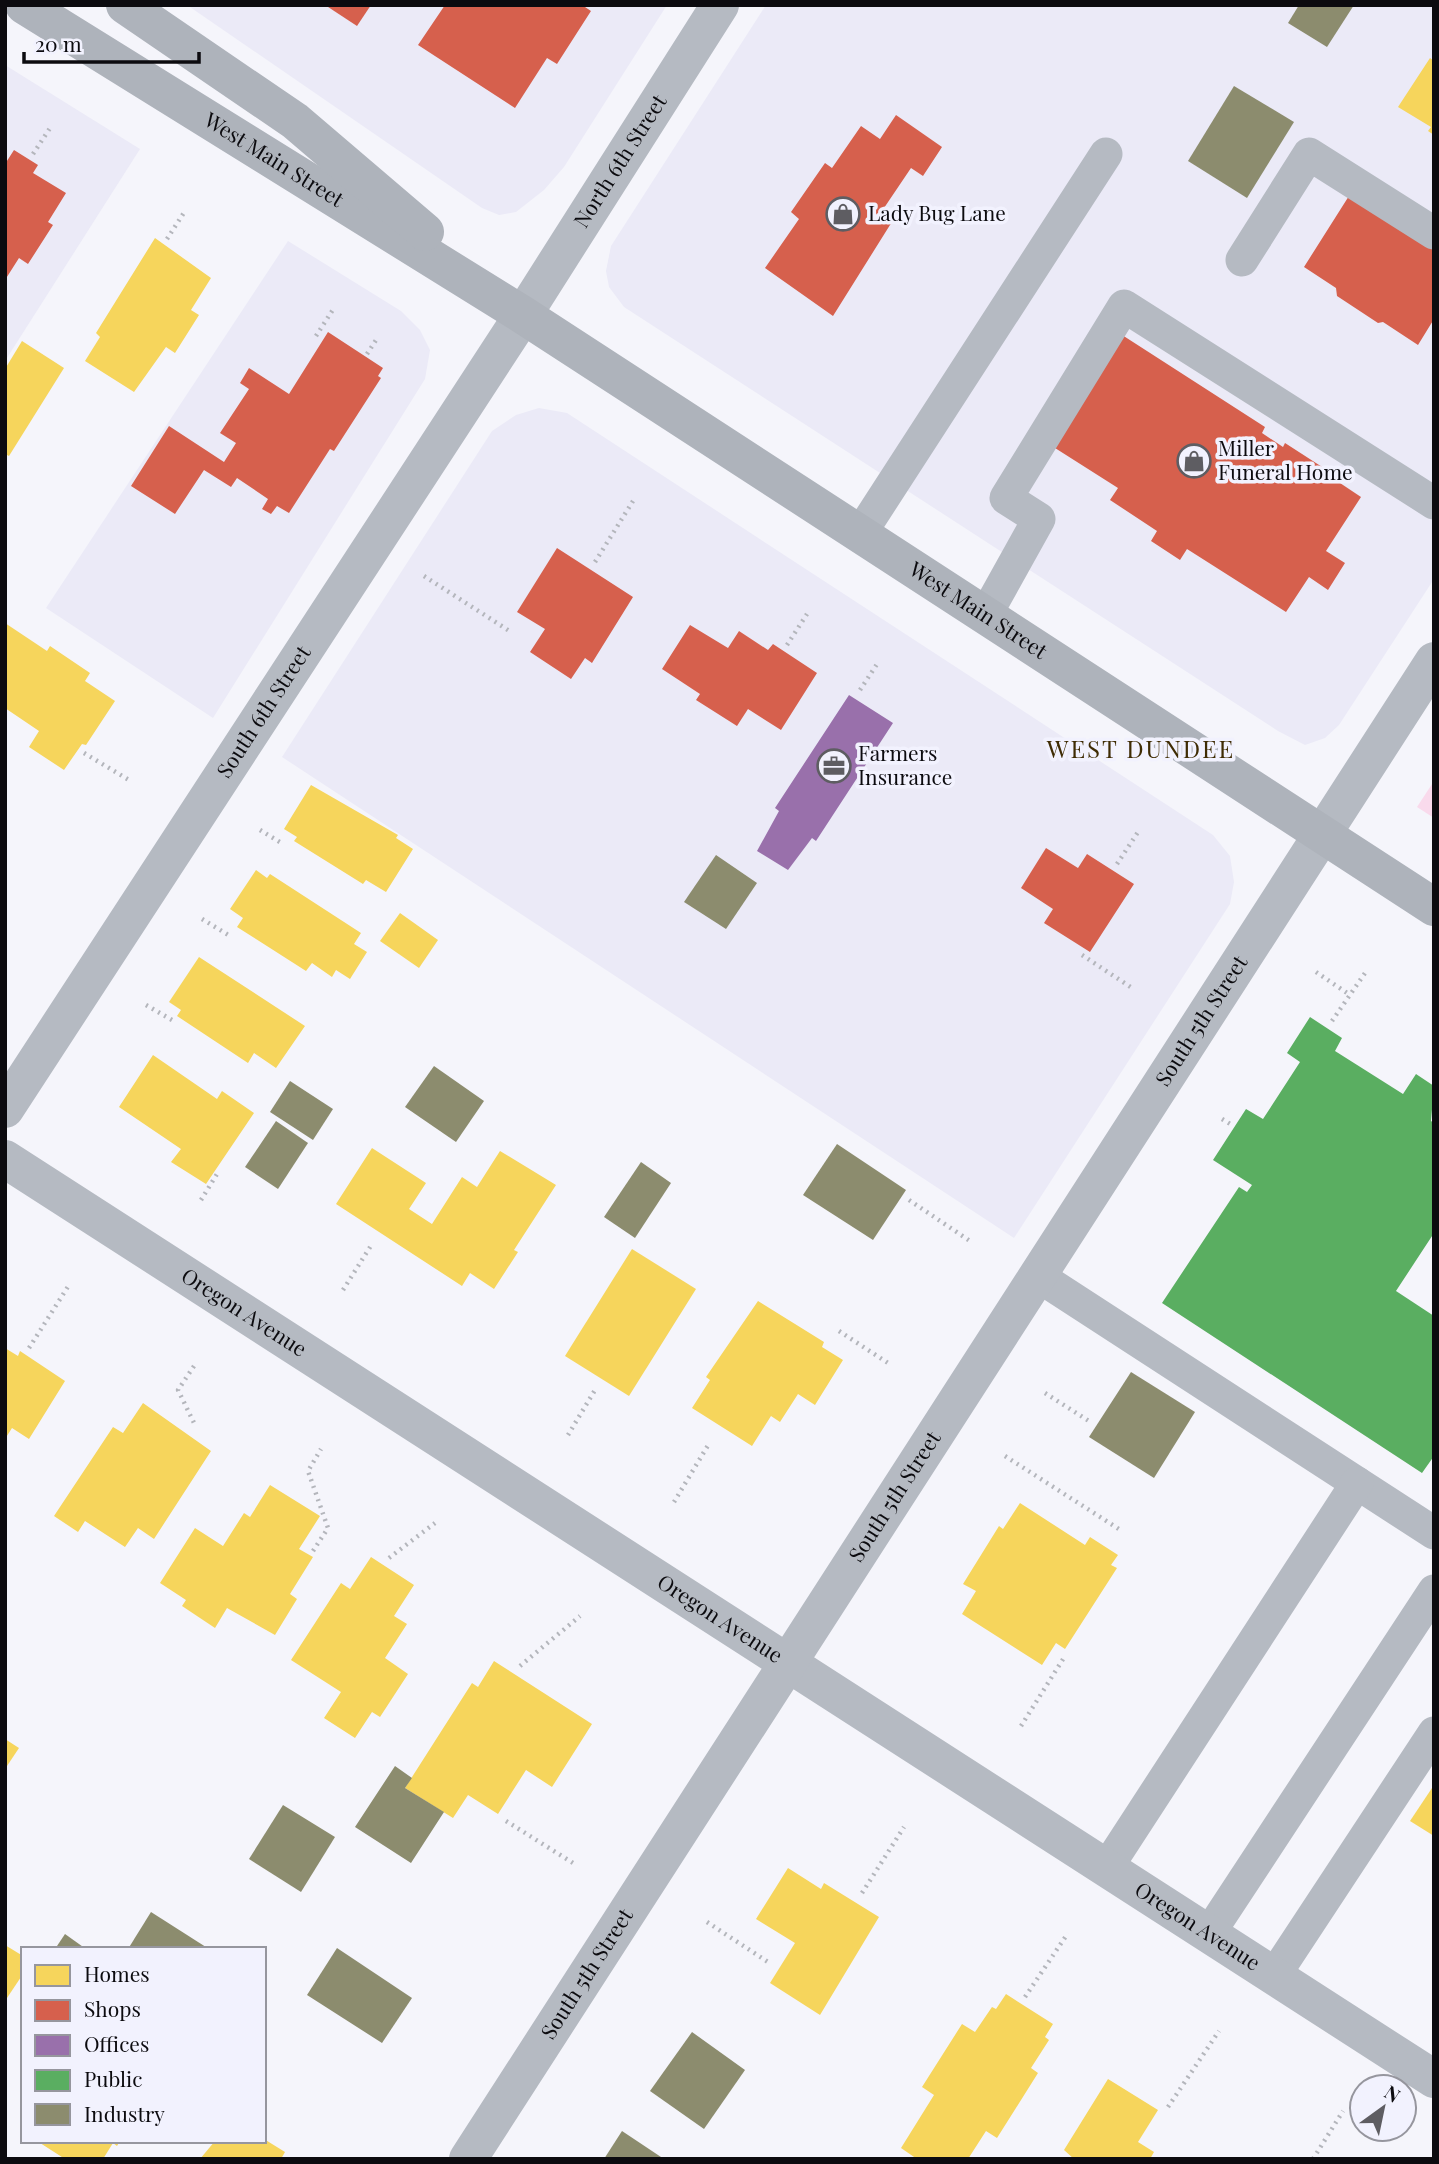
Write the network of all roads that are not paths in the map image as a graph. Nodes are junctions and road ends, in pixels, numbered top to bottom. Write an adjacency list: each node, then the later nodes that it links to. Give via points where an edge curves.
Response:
1 (24, 5): 7 (main road, West Main Street)
2 (125, 5): 7 (main road, West Main Street, via 295,121)
3 (720, 5): 7 (street, North 6th Street)
4 (1106, 154): 9 (lane)
5 (1434, 233): 6 (lane, via 1309,154)
6 (1242, 260)
7 (523, 315): 9 (main road, West Main Street); 14 (street, South 6th Street)
8 (1434, 503): 10 (lane, via 1124,306 1006,498 1039,519)
9 (860, 534): 10 (main road, West Main Street)
10 (985, 616): 12 (main road, West Main Street)
11 (1434, 661): 12 (street, South 5th Street)
12 (1322, 834): 13 (main road, West Main Street); 16 (street, South 5th Street)
13 (1434, 906)
14 (5, 1109)
15 (5, 1159): 20 (street, Oregon Avenue)
16 (1038, 1276): 17 (lane); 20 (street, South 5th Street)
17 (1357, 1483): 18 (lane); 22 (lane)
18 (1434, 1533)
19 (1434, 1591): 23 (lane)
20 (787, 1662): 22 (street, Oregon Avenue); 26 (street, South 5th Street)
21 (1434, 1733): 24 (lane)
22 (1106, 1869): 23 (street, Oregon Avenue)
23 (1208, 1934): 24 (street, Oregon Avenue)
24 (1275, 1976): 25 (street, Oregon Avenue)
25 (1434, 2079)
26 (468, 2159)

